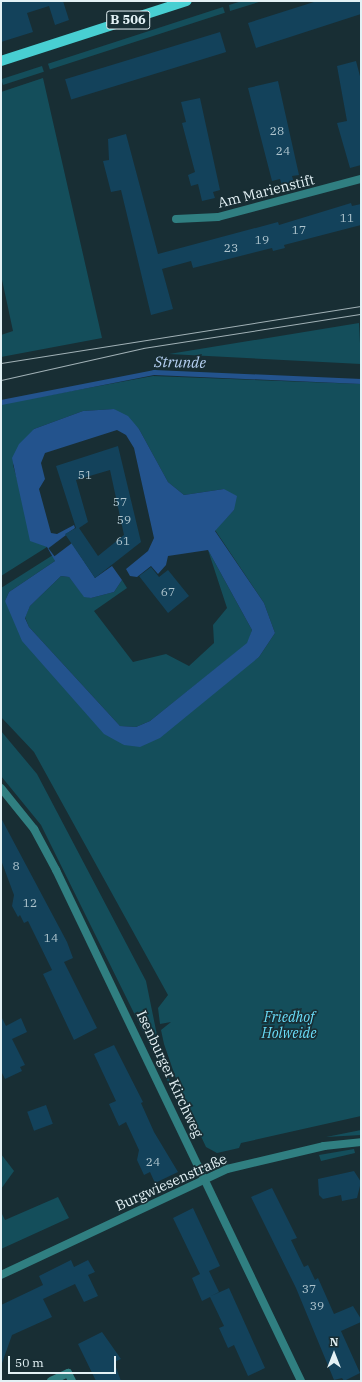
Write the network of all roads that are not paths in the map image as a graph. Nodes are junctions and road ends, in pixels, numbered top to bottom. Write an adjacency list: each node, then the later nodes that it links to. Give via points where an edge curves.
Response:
1 (187, 1): 2 (main road, B 506)
2 (1, 61)
3 (361, 179): 4 (street, Am Marienstift, via 218,217)
4 (176, 219)
5 (1, 788): 7 (street, Isenburger Kirchweg, via 34,829 56,870)
6 (361, 1142): 7 (street, Burgwiesenstraße, via 244,1164)
7 (205, 1178): 8 (street, Burgwiesenstraße); 11 (street, Isenburger Kirchweg)
8 (1, 1275)
9 (51, 1381): 10 (street, via 68,1373)
10 (72, 1381)
11 (301, 1381)

